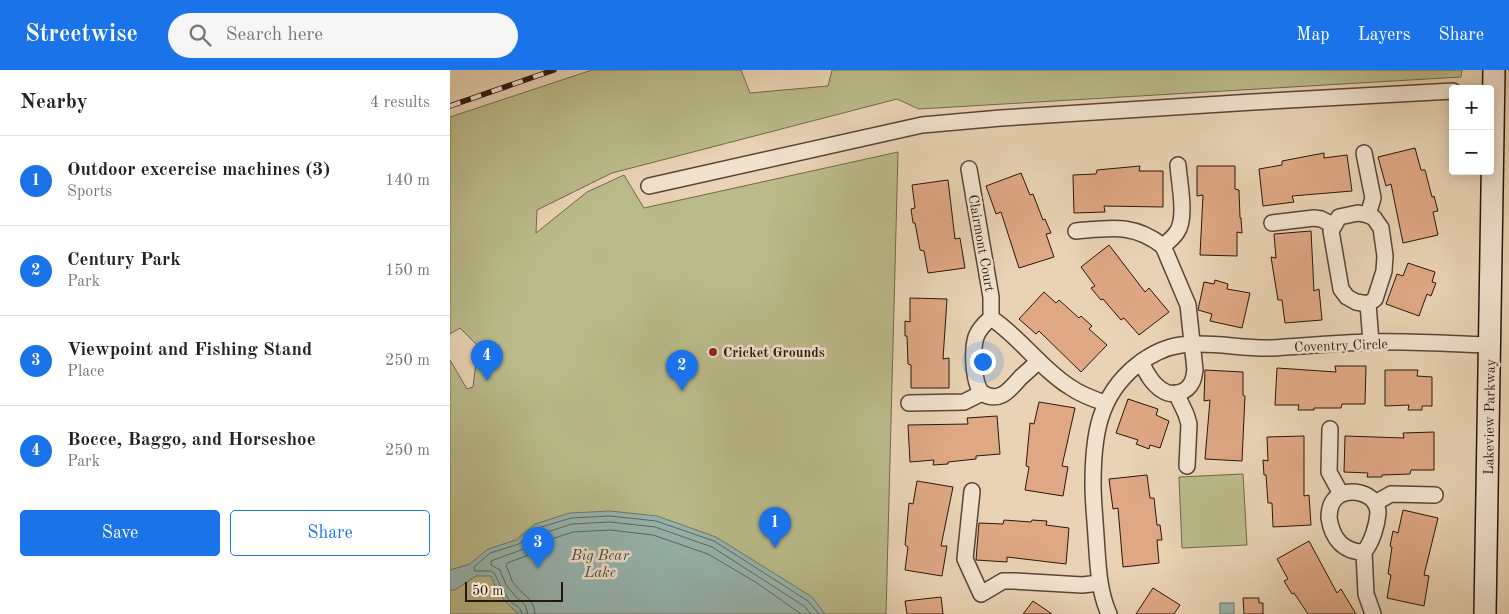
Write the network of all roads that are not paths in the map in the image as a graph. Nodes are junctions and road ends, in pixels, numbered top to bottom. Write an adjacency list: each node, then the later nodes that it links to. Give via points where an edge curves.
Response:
1 (1493, 83): 16 (street, Lakeview Parkway)
2 (1449, 91): 6 (street, via 922,125)
3 (1364, 153): 7 (street, via 1373,198)
4 (1178, 165): 11 (street, via 1182,217 1177,233)
5 (969, 169): 13 (street, Clairmont Court, via 991,297)
6 (649, 186)
7 (1368, 214): 9 (street, via 1344,215); 12 (street, via 1381,228 1385,256 1375,299)
8 (1272, 223): 9 (street, via 1314,218)
9 (1333, 225): 12 (street, via 1331,231 1341,288 1347,297)
10 (1076, 232): 11 (street, via 1131,229 1150,236)
11 (1163, 246): 15 (street, via 1188,305)
12 (1368, 304): 14 (street)
13 (991, 318): 17 (street); 19 (street, via 976,338 974,353 976,383)
14 (1371, 342): 15 (street, Coventry Circle, via 1259,348); 16 (street, Coventry Circle)
15 (1192, 344): 18 (street, Coventry Circle, via 1166,348); 20 (street, via 1193,381 1183,392)
16 (1490, 345): 33 (street, Lakeview Parkway)
17 (1038, 361): 19 (street, via 1004,394 996,397); 22 (street, via 1070,387)
18 (1141, 362): 20 (street, via 1146,373 1163,391); 22 (street, Coventry Circle, via 1114,387)
19 (982, 393): 21 (street, via 964,402)
20 (1176, 394): 24 (street, via 1189,424)
21 (908, 403)
22 (1105, 403): 30 (street, Coventry Circle, via 1096,439 1093,470)
23 (1330, 430): 26 (street, via 1329,472)
24 (1187, 466)
25 (972, 491): 30 (street, via 965,559 981,594 1003,582)
26 (1341, 494): 28 (street, via 1365,494); 29 (street, via 1330,506 1331,530 1347,549)
27 (1435, 495): 28 (street, via 1391,494)
28 (1376, 503): 29 (street, via 1378,512 1374,531)
29 (1364, 552): 32 (street, via 1366,594)
30 (1100, 583): 31 (street, Coventry Circle)
31 (1109, 614)
32 (1373, 614)
33 (1485, 614)

